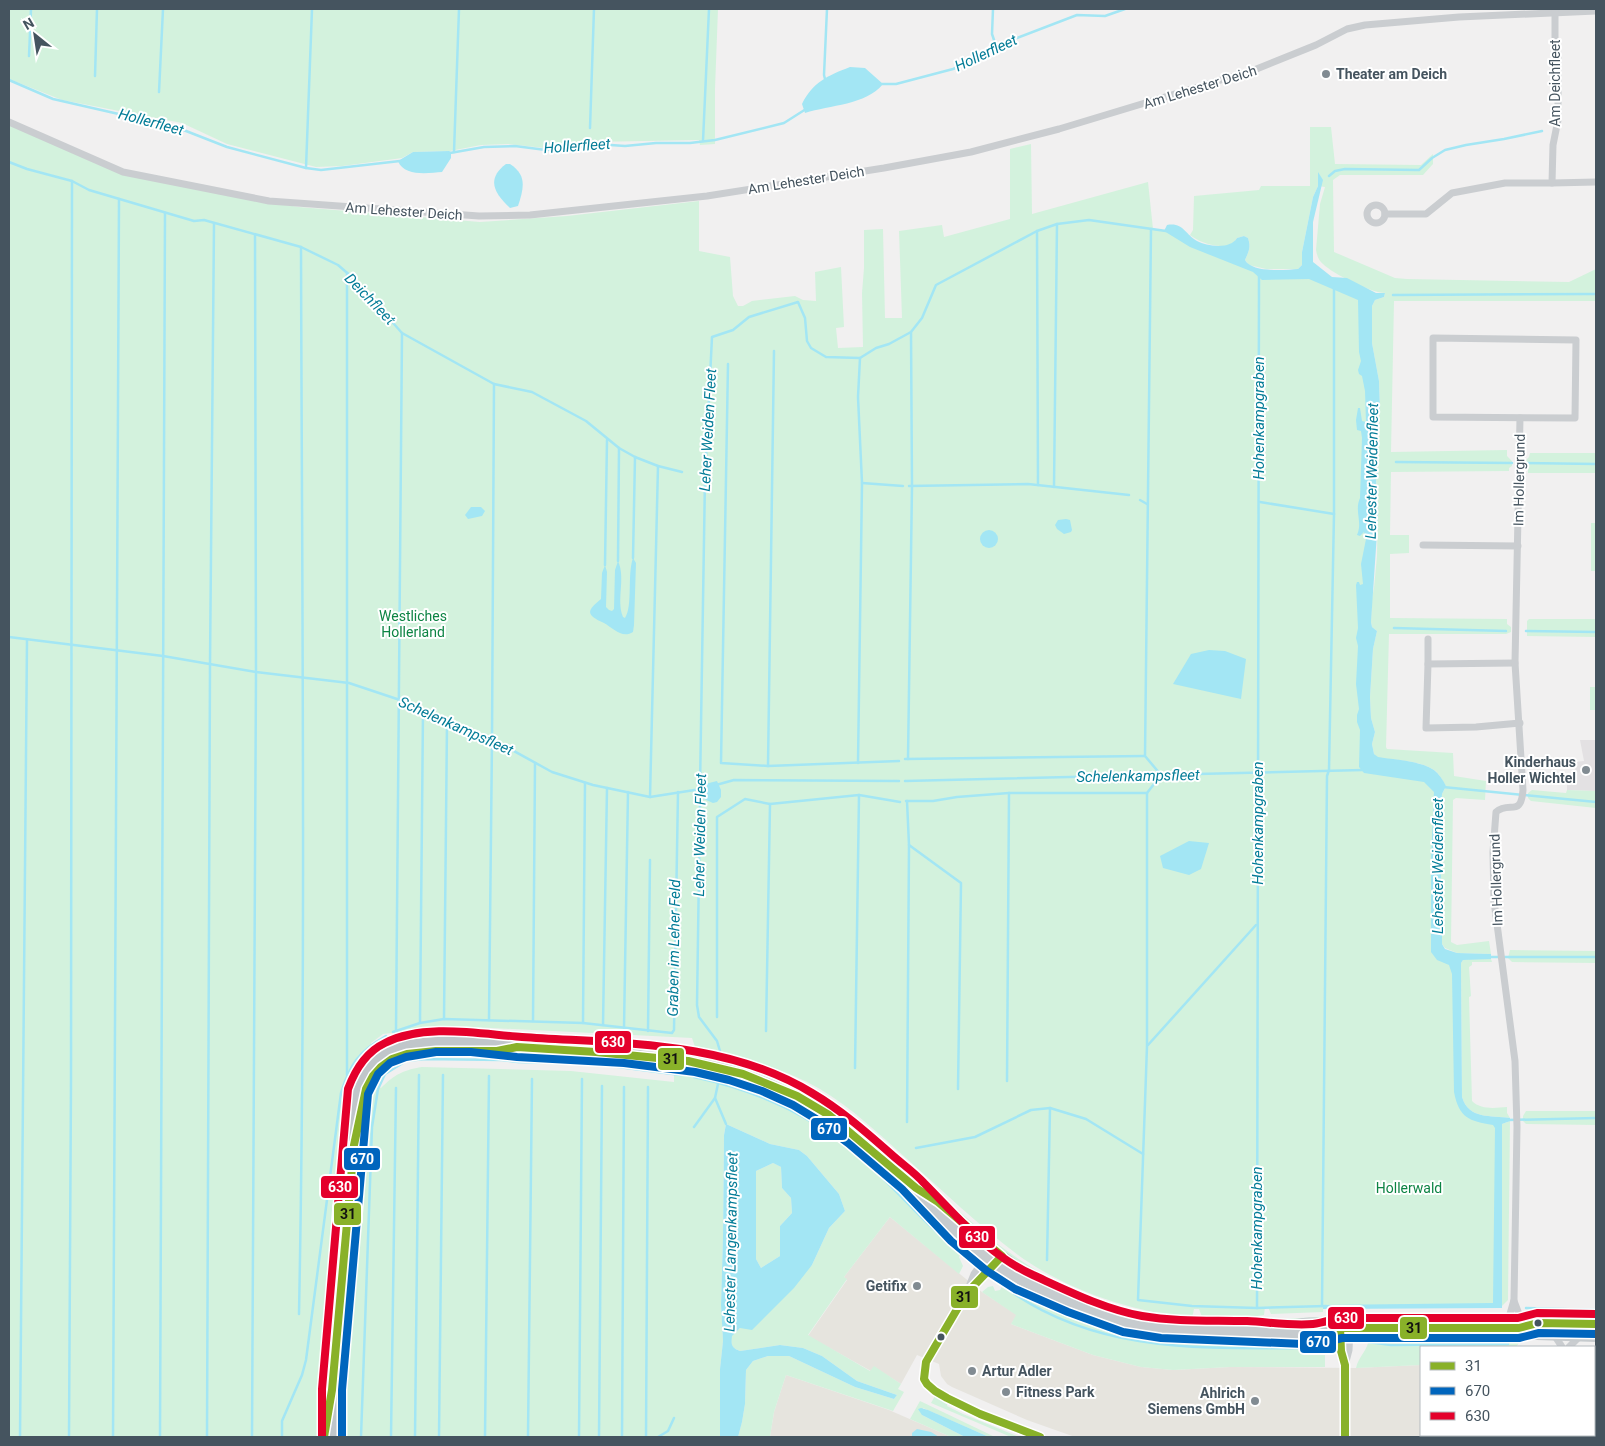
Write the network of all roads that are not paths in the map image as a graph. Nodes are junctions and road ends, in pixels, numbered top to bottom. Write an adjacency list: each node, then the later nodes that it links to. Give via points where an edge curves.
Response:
1 (1596, 11): 2 (street, Am Lehester Deich)
2 (1555, 12): 3 (street, Am Lehester Deich, via 1365,25 1347,29 1254,70 971,152 707,196 530,215 479,216 269,201 123,172); 5 (street, Am Deichfleet, via 1558,120 1552,145)
3 (9, 122)
4 (1596, 182): 5 (street)
5 (1552, 183): 6 (street, via 1505,183 1452,193 1426,214)
6 (1384, 214)
7 (1520, 418): 7 (street, Im Hollergrund, via 1433,417 1433,338 1576,340 1576,418); 9 (street, Im Hollergrund)
8 (1423, 545): 9 (street)
9 (1518, 546): 11 (street, Im Hollergrund)
10 (1428, 639): 12 (street)
11 (1516, 663): 12 (street); 13 (street, Im Hollergrund)
12 (1428, 664): 13 (street, via 1426,728)
13 (1520, 723): 22 (street, Im Hollergrund, via 1522,795 1516,808 1496,812 1492,852 1494,901 1516,1061 1514,1300 1519,1314)
14 (638, 1055): 15 (main road, via 715,1067 761,1080 797,1096 851,1132 916,1188 934,1210); 28 (highway, via 517,1047 501,1043 447,1042 392,1050 370,1067 362,1078 354,1121)
15 (988, 1252): 16 (main road); 17 (main road); 18 (street)
16 (1002, 1256): 17 (street); 19 (main road)
17 (995, 1264): 18 (street); 19 (main road)
18 (966, 1294): 31 (street, via 926,1362 923,1372 926,1382 933,1390 961,1404)
19 (1058, 1297): 21 (main road, via 1095,1313 1134,1324 1170,1329 1284,1334 1330,1333)
20 (1596, 1324): 22 (main road, via 1538,1322)
21 (1345, 1328): 22 (main road); 32 (street, via 1341,1351 1346,1365)
22 (1514, 1328): 23 (main road)
23 (1555, 1336): 24 (main road); 26 (street)
24 (1579, 1337): 25 (main road); 27 (street)
25 (1596, 1337)
26 (1561, 1346)
27 (1570, 1346)
28 (332, 1390): 29 (highway); 30 (highway)
29 (324, 1437)
30 (332, 1437)
31 (1040, 1437)
32 (1345, 1437)

